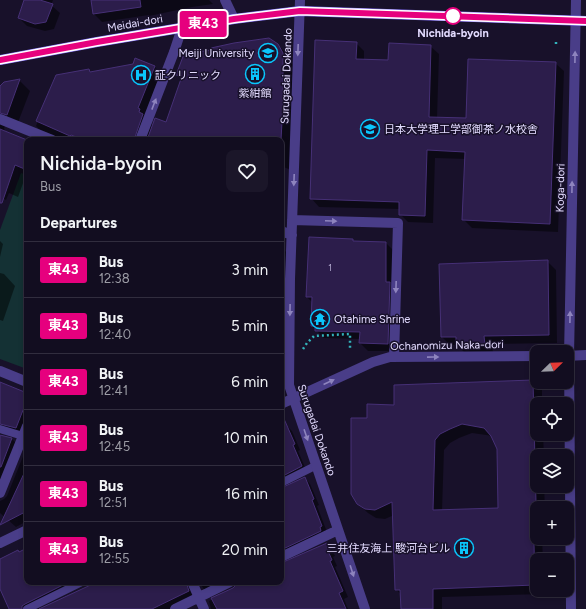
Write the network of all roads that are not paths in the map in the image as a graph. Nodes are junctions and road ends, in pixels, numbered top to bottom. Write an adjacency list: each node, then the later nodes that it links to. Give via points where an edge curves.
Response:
1 (225, 0): 5 (street)
2 (300, 0): 4 (street, Surugadai Dokando)
3 (576, 0): 6 (street, Koga-dori)
4 (300, 11): 5 (street, Meidai-dori); 6 (street, Meidai-dori); 13 (street, Surugadai Dokando, one-way to 13)
5 (234, 19): 8 (street, Meidai-dori)
6 (576, 20): 7 (street, Meidai-dori); 17 (street, Koga-dori, one-way to 6)
7 (586, 20)
8 (182, 28): 9 (street, Meidai-dori); 12 (street, one-way to 8)
9 (0, 60)
10 (0, 119): 11 (street)
11 (45, 137)
12 (141, 137)
13 (292, 220): 15 (street, Surugadai Dokando); 21 (street, one-way to 21, via 398,223)
14 (284, 232): 15 (street)
15 (292, 235): 16 (street, Surugadai Dokando)
16 (286, 281): 25 (street, Surugadai Dokando, one-way to 25, via 289,385)
17 (568, 345)
18 (586, 355): 20 (street)
19 (530, 356): 21 (street, Ochanomizu Naka-dori, one-way to 19)
20 (574, 356)
21 (394, 357): 25 (street, Ochanomizu Naka-dori, one-way to 21, via 373,362)
22 (0, 371): 23 (street)
23 (24, 381)
24 (569, 389): 44 (street, Koga-dori)
25 (294, 398): 26 (street, Ochanomizu Naka-dori); 29 (street, Surugadai Dokando, one-way to 29)
26 (284, 403)
27 (0, 429): 28 (lane)
28 (23, 436): 31 (street)
29 (316, 465): 30 (lane); 32 (street, Surugadai Dokando)
30 (284, 482)
31 (0, 493)
32 (338, 530): 35 (street); 43 (street, Surugadai Dokando, one-way to 43)
33 (24, 531): 34 (street)
34 (0, 543)
35 (284, 556)
36 (76, 585): 40 (lane)
37 (193, 585): 39 (street)
38 (224, 585): 39 (street)
39 (199, 597): 41 (street); 42 (street)
40 (27, 609)
41 (175, 609)
42 (204, 609)
43 (365, 609)
44 (572, 609)

